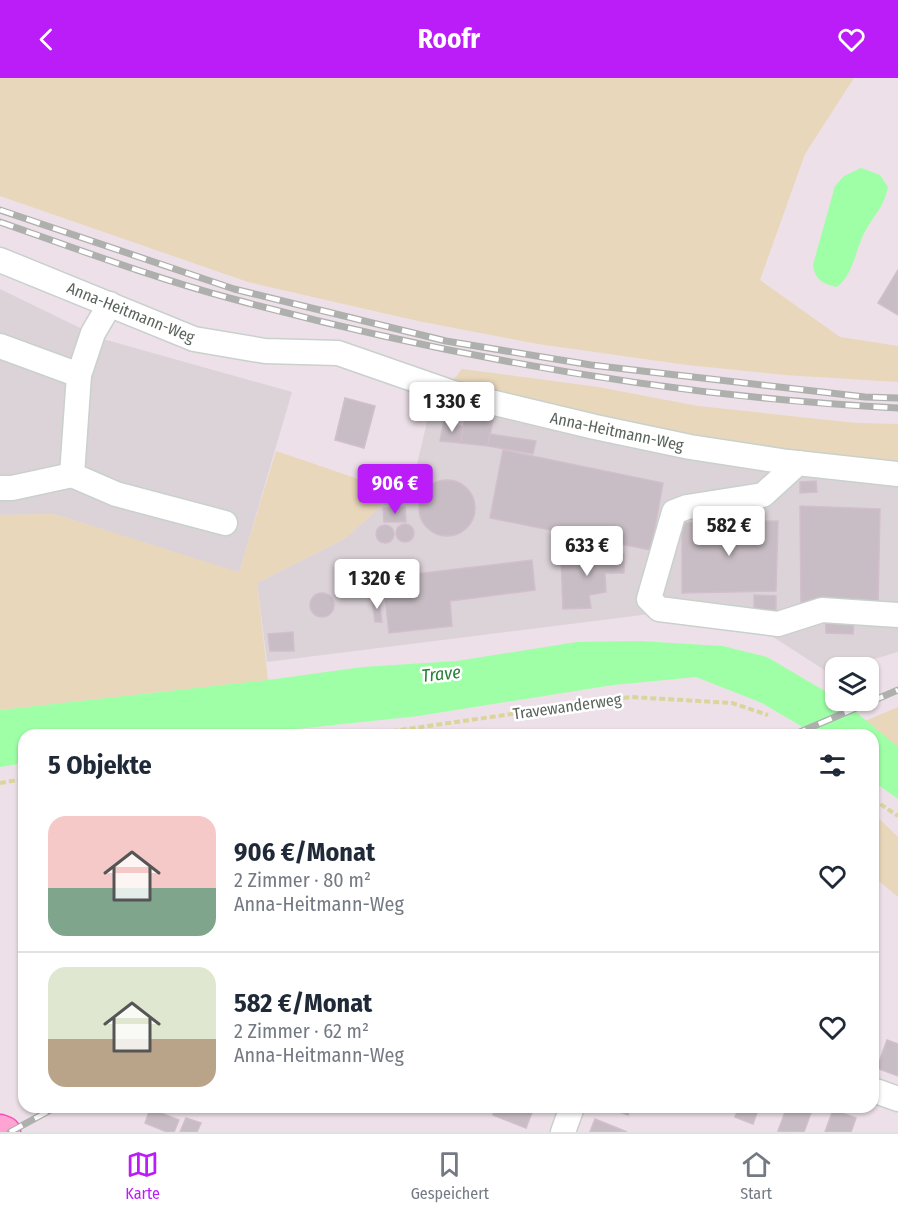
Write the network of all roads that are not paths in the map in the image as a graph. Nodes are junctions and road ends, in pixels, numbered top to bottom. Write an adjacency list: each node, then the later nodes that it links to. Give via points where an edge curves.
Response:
1 (0, 260): 2 (street, Anna-Heitmann-Weg)
2 (111, 304): 4 (street, via 93,333); 5 (street, Anna-Heitmann-Weg, via 194,339 265,351 338,353 453,393 514,409 690,447)
3 (0, 346): 4 (street)
4 (79, 375): 7 (street)
5 (798, 463): 6 (street, Anna-Heitmann-Weg); 10 (street, via 764,495 674,512 649,599 659,609 778,624 822,610)
6 (898, 474)
7 (72, 476): 8 (street); 9 (street, via 116,494)
8 (0, 488)
9 (225, 523)
10 (898, 615)
11 (879, 1092): 12 (street)
12 (898, 1099)
13 (570, 1113): 16 (street)
14 (0, 1130): 15 (main road)
15 (5, 1132)
16 (562, 1132)

